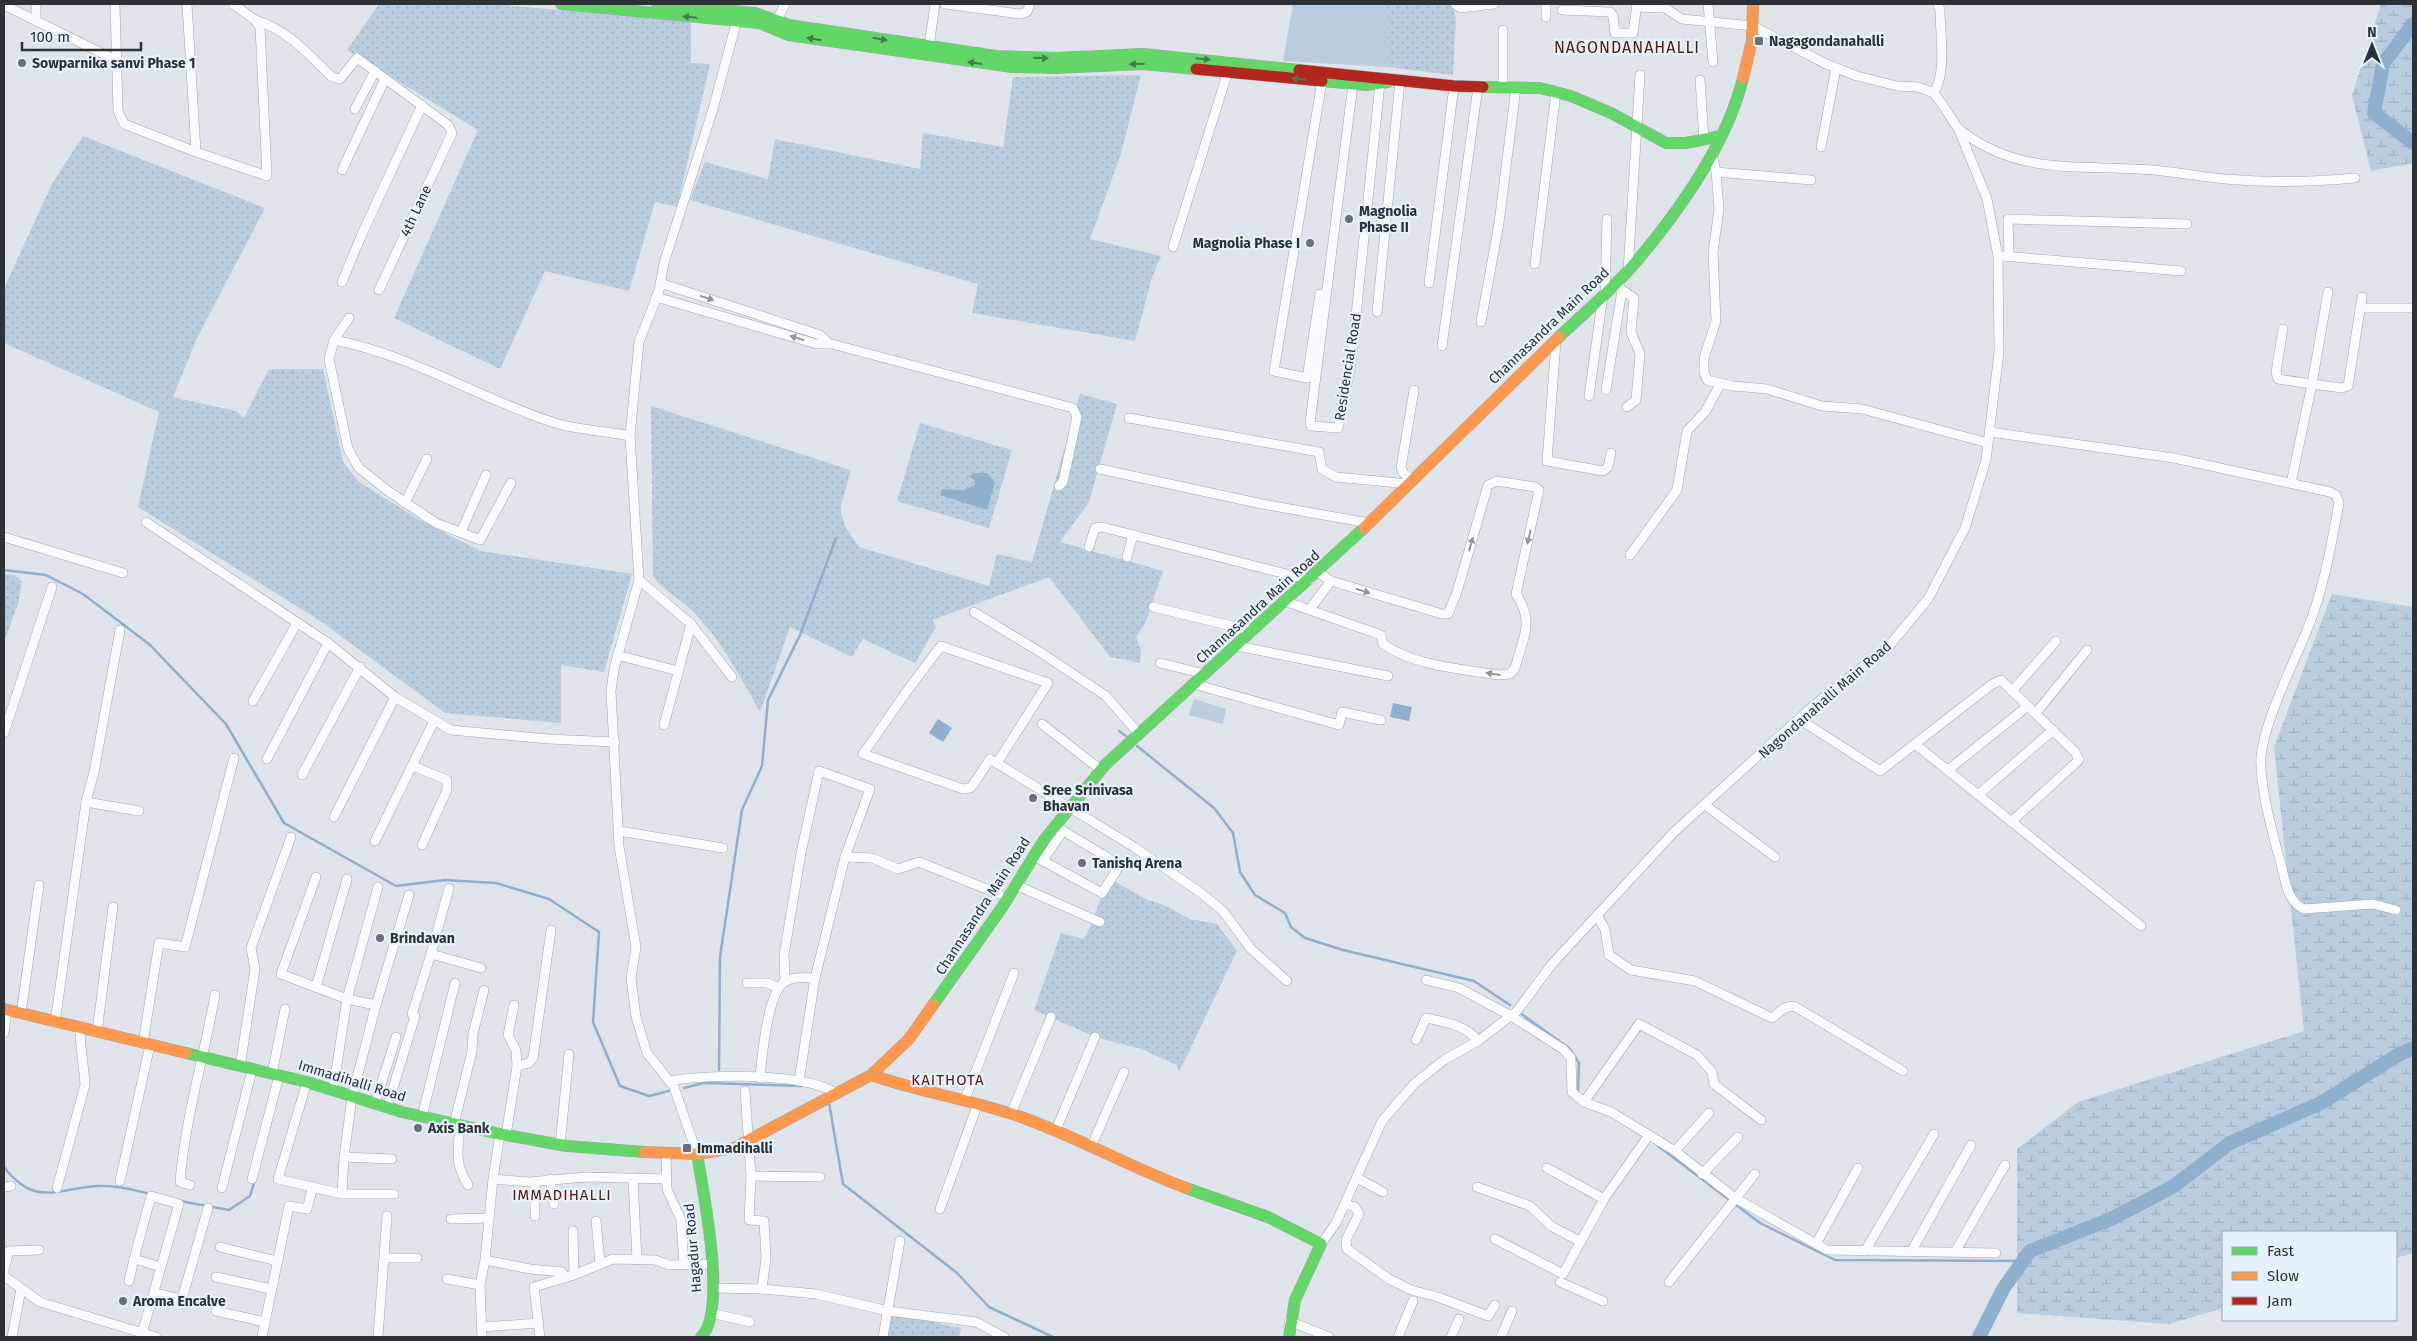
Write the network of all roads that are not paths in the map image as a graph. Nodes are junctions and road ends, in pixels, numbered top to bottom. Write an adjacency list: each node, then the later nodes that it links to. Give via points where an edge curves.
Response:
1 (36, 4): 26 (street)
2 (115, 4): 31 (street)
3 (188, 4): 56 (street)
4 (233, 4): 24 (street)
5 (562, 4): 21 (street, one-way to 5)
6 (657, 4): 21 (street)
7 (785, 4): 27 (street)
8 (935, 4): 30 (street)
9 (945, 4): 18 (street)
10 (1030, 4): 18 (street, via 1030,9 1023,14)
11 (1455, 4): 12 (street, via 1460,8)
12 (1494, 4)
13 (1546, 4): 23 (street)
14 (1708, 4): 25 (street)
15 (1753, 4): 28 (street, Channasandra Main Road)
16 (1938, 4): 48 (street, via 1941,62 1940,83)
17 (4, 5): 26 (street)
18 (963, 5)
19 (1637, 6): 20 (street, via 1634,31 1617,34 1610,12); 25 (street, via 1662,8 1680,18)
20 (1562, 10)
21 (725, 11): 22 (street)
22 (738, 16): 27 (street); 71 (street)
23 (1546, 17)
24 (256, 20): 35 (street, via 270,24 290,38 332,77 340,79 358,58); 56 (street, via 261,32 267,176)
25 (1710, 20): 28 (street); 32 (street)
26 (36, 21): 31 (street)
27 (774, 25): 30 (street, one-way to 30); 33 (street, one-way to 27, via 1143,64 1056,68 1004,66 788,35)
28 (1753, 26): 34 (street); 53 (street, Channasandra Main Road, via 1742,83)
29 (1503, 30): 45 (street)
30 (929, 46): 33 (street, one-way to 33, via 1013,57 1143,54)
31 (118, 62): 56 (street, via 118,111 124,124)
32 (1713, 62)
33 (1229, 67): 39 (street, one-way to 33); 40 (street, via 1367,75); 64 (street)
34 (1836, 68): 48 (street, via 1857,76); 55 (street)
35 (375, 71): 37 (street); 50 (street)
36 (1640, 75): 51 (street)
37 (386, 79): 49 (street); 58 (street)
38 (1700, 80): 54 (street)
39 (1322, 81): 42 (street); 42 (street, via 1274,371 1307,378)
40 (1400, 81): 41 (street); 43 (street); 82 (street)
41 (1380, 83): 42 (street); 42 (street, Residencial Road, via 1351,364 1338,428 1334,428 1311,426 1310,423)
42 (1352, 84)
43 (1454, 86): 44 (street); 72 (street)
44 (1478, 86): 45 (street); 90 (street)
45 (1503, 87): 46 (street)
46 (1516, 88): 47 (street); 85 (street, via 1499,223)
47 (1556, 92): 51 (street, via 1611,113); 67 (street)
48 (1934, 93): 52 (street, Nagondanahalli Main Road)
49 (422, 105): 70 (street); 74 (street, 4th Lane, via 448,125 452,133)
50 (355, 109)
51 (1635, 127): 54 (street, via 1666,143 1686,143); 68 (street)
52 (1960, 130): 60 (street, via 1976,143 2042,166 2153,170 2226,179 2296,182); 65 (street, Nagondanahalli Main Road, via 1987,199)
53 (1721, 136): 54 (street); 57 (street, Channasandra Main Road)
54 (1704, 138)
55 (1821, 147)
56 (196, 152)
57 (1712, 154): 59 (street); 68 (street, Channasandra Main Road, via 1697,181)
58 (342, 170)
59 (1716, 172): 61 (street); 91 (street, via 1719,209 1713,252 1716,321 1704,358 1704,372 1707,380)
60 (2355, 178)
61 (1811, 180)
62 (1607, 219): 76 (street)
63 (2187, 224): 66 (street, via 2008,219)
64 (1173, 247)
65 (1998, 256): 66 (street); 98 (street, Nagondanahalli Main Road, via 1999,352)
66 (2009, 256): 69 (street)
67 (1535, 264)
68 (1628, 271): 73 (street, Channasandra Main Road)
69 (2181, 271)
70 (342, 282)
71 (660, 283): 77 (street); 81 (street, one-way to 81)
72 (1429, 283)
73 (1619, 286): 76 (street, Channasandra Main Road); 94 (street); 96 (street, via 1634,298 1631,332 1640,354 1636,400)
74 (379, 290)
75 (2328, 292): 92 (street)
76 (1604, 294): 88 (street, Channasandra Main Road); 95 (street)
77 (656, 297): 84 (street); 99 (street, via 639,342)
78 (2362, 297): 79 (street)
79 (2360, 308): 80 (street); 92 (street, via 2348,386)
80 (2413, 308)
81 (743, 310): 84 (street); 89 (street, via 820,335)
82 (1376, 312)
83 (350, 318): 87 (street)
84 (739, 321): 89 (street, one-way to 84, via 817,344)
85 (1481, 322)
86 (2283, 329): 92 (street, via 2276,372 2278,379)
87 (334, 340): 99 (street, via 358,344 406,361 556,424); 109 (street, via 329,359 348,449 359,468)
88 (1556, 341): 101 (street, via 1547,461 1603,471 1608,468); 105 (street, Channasandra Main Road)
89 (828, 343): 108 (street, via 1073,408 1077,417 1063,482)
90 (1442, 346)
91 (1721, 383): 100 (street, via 1767,389 1828,407 1862,409); 116 (street, via 1705,412 1687,430 1678,490)
92 (2312, 384): 106 (street)
93 (1414, 390): 105 (street, via 1401,468)
94 (1606, 390)
95 (1589, 396)
96 (1627, 407)
97 (1129, 418): 105 (street, via 1319,452 1322,468 1336,477)
98 (1990, 432): 100 (street, Nagondanahalli Main Road); 106 (street, via 2174,458)
99 (630, 436): 120 (street)
100 (1988, 443): 148 (street, Nagondanahalli Main Road, via 1986,460 1965,528 1928,599 1888,647)
101 (1611, 452)
102 (427, 459): 109 (street)
103 (1100, 469): 111 (street)
104 (486, 476): 112 (street)
105 (1411, 482): 111 (street, Channasandra Main Road)
106 (2290, 483): 190 (street, via 2330,492 2336,495 2339,503 2319,594 2269,725 2261,757 2279,857 2291,898 2299,907 2373,904)
107 (511, 484): 112 (street, via 480,540)
108 (1059, 486)
109 (405, 503): 112 (street, via 436,523)
110 (146, 522): 127 (street)
111 (1369, 523): 119 (street, Channasandra Main Road)
112 (460, 532)
113 (1133, 535): 115 (street, via 1102,526 1095,528); 117 (street); 119 (street)
114 (4, 536): 118 (street)
115 (1089, 547)
116 (1630, 555)
117 (1127, 557)
118 (123, 573)
119 (1314, 576): 121 (street); 123 (street, Channasandra Main Road)
120 (639, 580): 128 (street); 135 (street)
121 (1330, 581): 125 (street); 125 (street, one-way to 125, via 1448,614 1488,485 1498,482 1539,490 1516,594 1528,619 1515,668 1510,674 1430,663 1394,652 1383,644 1381,635)
122 (52, 588): 154 (street)
123 (1287, 602): 125 (street); 130 (street, Channasandra Main Road)
124 (1153, 607): 130 (street)
125 (1310, 609)
126 (974, 612): 155 (street, via 1106,696)
127 (297, 623): 132 (street); 145 (street)
128 (691, 624): 138 (street); 141 (street)
129 (120, 630): 166 (street)
130 (1254, 632): 133 (street, Channasandra Main Road)
131 (2056, 641): 143 (street)
132 (328, 643): 137 (street); 159 (street)
133 (1237, 646): 139 (street, Channasandra Main Road); 140 (street)
134 (2087, 650): 147 (street)
135 (617, 655): 138 (street); 156 (street, via 611,691)
136 (1160, 663): 139 (street)
137 (360, 667): 144 (street); 164 (street)
138 (678, 671): 152 (street)
139 (1205, 674): 142 (street, Channasandra Main Road)
140 (1388, 676)
141 (732, 678)
142 (1194, 684): 149 (street, via 1339,725 1342,712); 155 (street, Channasandra Main Road)
143 (2012, 691): 146 (street); 157 (street, via 2001,680 1990,686)
144 (395, 697): 150 (street); 170 (street)
145 (253, 701)
146 (2028, 706): 147 (street); 163 (street)
147 (2036, 714): 153 (street)
148 (1799, 719): 157 (street, via 1880,771); 167 (street, Nagondanahalli Main Road)
149 (1381, 720)
150 (434, 721): 156 (street, via 451,730); 161 (street)
151 (1042, 724): 162 (street)
152 (664, 725)
153 (2053, 730): 165 (street); 171 (street, via 2079,760)
154 (4, 733)
155 (1139, 734): 162 (street, Channasandra Main Road)
156 (615, 742): 173 (street)
157 (1915, 744): 163 (street)
158 (234, 758): 223 (street, via 185,947 159,943)
159 (267, 760)
160 (997, 763): 160 (street, via 990,759 973,785 964,788 863,754 941,646 1048,683); 168 (street)
161 (413, 766): 175 (street); 176 (street, via 447,780 447,790)
162 (1101, 770): 168 (street, Channasandra Main Road)
163 (1948, 770): 165 (street)
164 (302, 776)
165 (1978, 795): 171 (street)
166 (86, 802): 169 (street); 215 (street)
167 (1706, 805): 179 (street); 191 (street, Nagondanahalli Main Road, via 1674,832)
168 (1069, 807): 172 (street, Channasandra Main Road); 200 (street, via 1201,893 1223,911 1251,949)
169 (138, 811)
170 (334, 817)
171 (2011, 822): 193 (street)
172 (1059, 828): 180 (street, Channasandra Main Road); 180 (street, via 1120,865 1102,893)
173 (618, 831): 177 (street); 234 (street, via 636,947 631,978 636,1016 647,1053)
174 (290, 837): 227 (street, via 251,948 255,969)
175 (375, 842)
176 (422, 845)
177 (723, 848)
178 (845, 857): 187 (street, via 872,858 898,869 919,862); 198 (street); 203 (street, via 870,788 819,771 801,853)
179 (1775, 857)
180 (1038, 858): 184 (street, Channasandra Main Road)
181 (316, 877): 204 (street, via 281,974)
182 (347, 878): 204 (street)
183 (39, 885): 212 (street)
184 (1016, 885): 192 (street); 232 (street, Channasandra Main Road, via 909,1039)
185 (378, 886): 207 (street)
186 (449, 888): 195 (street)
187 (1000, 894)
188 (409, 895): 208 (street)
189 (113, 907): 217 (street)
190 (2396, 910)
191 (1597, 915): 213 (street, Nagondanahalli Main Road); 229 (street, via 1605,929 1610,955 1631,970 1695,981 1772,1018 1784,1008 1794,1006)
192 (1100, 922)
193 (2141, 926)
194 (551, 930): 226 (street, via 533,1058 529,1063)
195 (431, 954): 196 (street); 245 (street)
196 (481, 968)
197 (1014, 973): 241 (street)
198 (815, 978): 203 (street, via 792,979); 235 (street)
199 (1426, 980): 213 (street, via 1459,988)
200 (1287, 981)
201 (455, 983): 248 (street)
202 (747, 983): 203 (street)
203 (782, 985): 233 (street, via 763,1036)
204 (316, 987): 207 (street)
205 (484, 990): 250 (street)
206 (216, 995): 225 (street)
207 (346, 1000): 208 (street); 237 (street)
208 (376, 1005): 240 (street)
209 (514, 1005): 226 (street, via 508,1035 516,1050)
210 (285, 1009): 231 (street)
211 (5, 1010): 212 (street, Immadihalli Road); 218 (street)
212 (21, 1014): 215 (street, Immadihalli Road)
213 (1511, 1016): 222 (street, Nagondanahalli Main Road); 242 (street, via 1563,1049 1571,1058 1572,1092)
214 (1051, 1017): 247 (street)
215 (55, 1022): 216 (street, Immadihalli Road)
216 (80, 1028): 217 (street, Immadihalli Road); 284 (street, via 85,1085)
217 (97, 1032): 223 (street, Immadihalli Road)
218 (4, 1033)
219 (1094, 1036): 251 (street)
220 (396, 1037): 244 (street)
221 (1416, 1040): 222 (street, via 1426,1018 1450,1023 1473,1034)
222 (1478, 1041): 274 (street, Nagondanahalli Main Road, via 1444,1060 1414,1084 1382,1121)
223 (147, 1044): 225 (street, Immadihalli Road); 278 (street)
224 (568, 1054): 257 (street)
225 (204, 1058): 227 (street, Immadihalli Road); 280 (street, via 183,1146 180,1182)
226 (517, 1066): 252 (street)
227 (240, 1067): 228 (street, Immadihalli Road)
228 (252, 1070): 231 (street, Immadihalli Road); 285 (street)
229 (1904, 1071)
230 (1124, 1072): 259 (street)
231 (276, 1075): 236 (street, Immadihalli Road); 272 (street)
232 (871, 1075): 239 (street, Channasandra Main Road); 241 (street, via 910,1088)
233 (760, 1078): 234 (street, via 714,1077); 235 (street)
234 (670, 1081): 262 (street)
235 (799, 1081): 239 (street, via 827,1087)
236 (307, 1082): 237 (street, Immadihalli Road); 282 (street, via 278,1178)
237 (333, 1091): 240 (street, Immadihalli Road)
238 (746, 1092): 256 (street)
239 (837, 1094): 256 (street, Channasandra Main Road)
240 (352, 1097): 244 (street, Immadihalli Road); 263 (street)
241 (964, 1099): 243 (street)
242 (1584, 1102): 249 (street, via 1639,1024 1697,1055 1712,1072 1714,1084); 254 (street, via 1611,1112)
243 (978, 1103): 247 (street); 294 (street)
244 (375, 1104): 245 (street, Immadihalli Road)
245 (387, 1108): 248 (street, Immadihalli Road)
246 (1708, 1113): 260 (street)
247 (1010, 1114): 251 (street)
248 (422, 1117): 250 (street, Immadihalli Road)
249 (1761, 1120)
250 (457, 1124): 252 (street, Immadihalli Road); 281 (street, via 457,1160 459,1171)
251 (1055, 1132): 259 (street)
252 (503, 1134): 257 (street, Immadihalli Road); 277 (street)
253 (1934, 1134): 308 (street)
254 (1649, 1135): 260 (street); 290 (street)
255 (1738, 1137): 268 (street)
256 (747, 1141): 262 (street, Channasandra Main Road, via 734,1148); 270 (street)
257 (560, 1145): 261 (street, Immadihalli Road)
258 (1971, 1145): 309 (street)
259 (1091, 1147): 304 (street, via 1168,1181 1268,1216)
260 (1675, 1152): 268 (street)
261 (666, 1153): 262 (street, Immadihalli Road); 276 (street)
262 (697, 1154): 319 (street, Hagadur Road)
263 (344, 1157): 264 (street); 287 (street)
264 (392, 1159)
265 (2005, 1165): 310 (street)
266 (1547, 1168): 290 (street)
267 (1858, 1168): 305 (street)
268 (1702, 1174): 289 (street)
269 (1755, 1174): 289 (street)
270 (751, 1176): 271 (street); 334 (street, via 749,1220 764,1221 766,1258)
271 (820, 1177)
272 (252, 1178)
273 (633, 1178): 275 (street); 276 (street); 316 (street)
274 (1357, 1178): 286 (street); 292 (street, Nagondanahalli Main Road)
275 (550, 1179): 279 (street); 291 (street)
276 (666, 1179): 320 (street, via 681,1220)
277 (493, 1180): 279 (street); 297 (street)
278 (120, 1181)
279 (535, 1182): 296 (street)
280 (190, 1185)
281 (468, 1185)
282 (313, 1186): 287 (street); 317 (street, via 307,1209 289,1206)
283 (1477, 1187): 303 (street, via 1530,1206 1551,1226)
284 (57, 1188)
285 (222, 1188)
286 (1383, 1192)
287 (342, 1194): 288 (street)
288 (394, 1194)
289 (1735, 1198): 305 (street); 329 (street)
290 (1604, 1199): 303 (street)
291 (554, 1204)
292 (1345, 1204): 304 (street, Nagondanahalli Main Road); 338 (street, via 1355,1207 1359,1214 1346,1240 1347,1249 1389,1279 1411,1290 1488,1316)
293 (208, 1208): 335 (street, via 182,1299)
294 (940, 1209)
295 (387, 1216): 312 (street)
296 (535, 1216)
297 (488, 1218): 298 (street); 315 (street)
298 (451, 1219)
299 (596, 1221): 318 (street)
300 (572, 1232): 324 (street)
301 (1495, 1239): 328 (street)
302 (900, 1241): 340 (street)
303 (1581, 1242): 328 (street)
304 (1321, 1244): 344 (street, via 1301,1282)
305 (1816, 1244): 308 (street, via 1827,1250)
306 (220, 1247): 317 (street)
307 (39, 1250): 322 (street, via 8,1251)
308 (1865, 1251): 309 (street)
309 (1911, 1252): 310 (street)
310 (1955, 1252): 311 (street)
311 (1996, 1253)
312 (386, 1258): 313 (street); 354 (street)
313 (417, 1258)
314 (134, 1259): 321 (street); 321 (street, via 151,1196 179,1204); 327 (street)
315 (485, 1260): 324 (street); 330 (street)
316 (637, 1260): 318 (street, via 613,1259); 320 (street)
317 (277, 1261): 333 (street)
318 (600, 1263): 324 (street)
319 (711, 1264): 320 (street); 331 (street, Hagadur Road)
320 (684, 1265)
321 (161, 1267): 335 (street)
322 (4, 1270)
323 (4, 1276): 332 (street)
324 (570, 1276): 347 (street, via 534,1287)
325 (216, 1277): 333 (street)
326 (447, 1279): 330 (street)
327 (129, 1281)
328 (1560, 1282): 337 (street)
329 (1670, 1282)
330 (480, 1285): 348 (street)
331 (714, 1288): 334 (street); 342 (street, Hagadur Road)
332 (21, 1289): 349 (street, via 40,1302); 351 (street)
333 (271, 1289): 345 (street)
334 (762, 1289): 340 (street, via 816,1294)
335 (154, 1293): 349 (street)
336 (1413, 1300): 361 (street)
337 (1603, 1301)
338 (1495, 1305)
339 (216, 1311): 345 (street)
340 (888, 1311): 357 (street); 358 (street, via 976,1322)
341 (1512, 1311): 363 (street)
342 (711, 1313): 346 (street); 350 (street, Hagadur Road)
343 (1459, 1319): 362 (street)
344 (1289, 1321): 359 (street); 360 (street)
345 (265, 1322): 353 (street)
346 (750, 1322)
347 (539, 1324): 348 (street); 356 (street)
348 (481, 1327): 355 (street)
349 (142, 1335): 352 (street)
350 (706, 1335)
351 (12, 1337)
352 (156, 1337)
353 (262, 1337)
354 (378, 1337)
355 (482, 1337)
356 (540, 1337)
357 (883, 1337)
358 (1004, 1337)
359 (1289, 1337)
360 (1329, 1337)
361 (1398, 1337)
362 (1451, 1337)
363 (1501, 1337)

